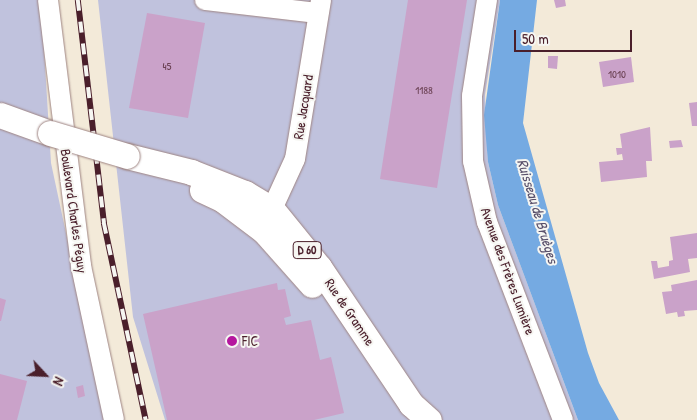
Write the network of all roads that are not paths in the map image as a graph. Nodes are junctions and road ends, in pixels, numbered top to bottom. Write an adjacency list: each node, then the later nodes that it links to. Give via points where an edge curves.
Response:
1 (48, 0): 10 (street, Boulevard Charles Péguy, via 81,266)
2 (205, 0): 4 (street)
3 (488, 0): 13 (street, Avenue des Frères Lumière, via 472,96 473,161 487,222)
4 (319, 6): 9 (street, Rue Jacquard, via 295,159)
5 (0, 115): 7 (main road, Rue de Gramme / D 60)
6 (0, 122): 7 (main road, Rue de Gramme / D 60)
7 (50, 133): 8 (main road, Rue de Gramme / D 60, bridge)
8 (126, 156): 9 (main road, Rue de Gramme / D 60, via 191,172 245,192); 11 (main road, Rue de Gramme / D 60, via 223,200 264,231 301,269)
9 (272, 209): 12 (main road, Rue de Gramme / D 60, via 319,267 411,404)
10 (114, 420)
11 (406, 420)
12 (429, 420)
13 (563, 420)

